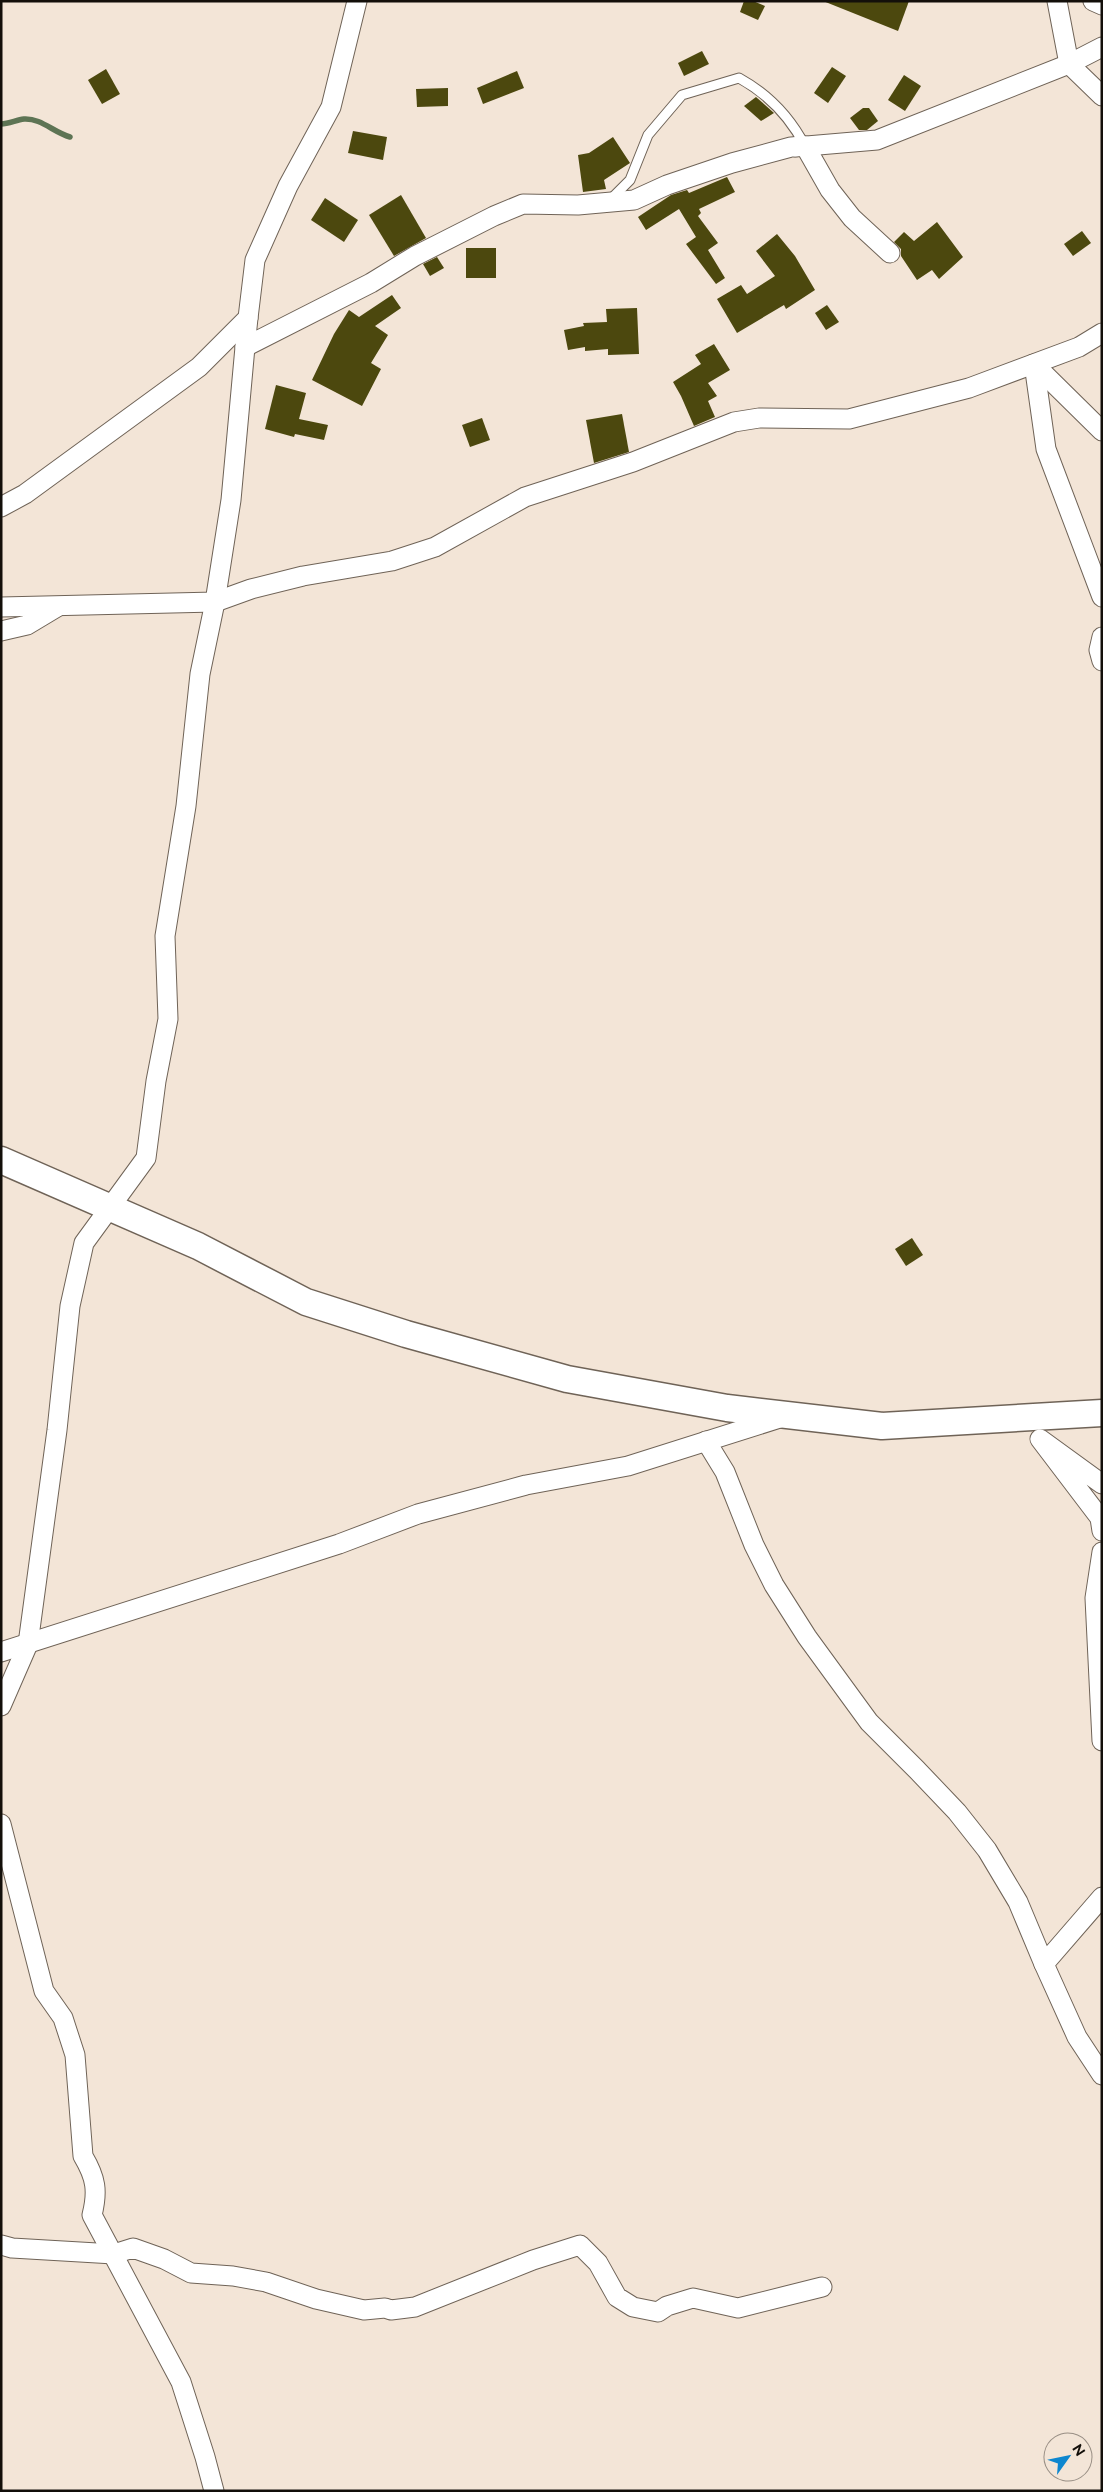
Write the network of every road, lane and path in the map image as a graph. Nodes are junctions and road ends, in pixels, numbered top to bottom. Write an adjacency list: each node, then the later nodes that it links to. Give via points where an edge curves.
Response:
1 (357, 1): 11 (street, via 331,107 288,186 255,260)
2 (1057, 1): 6 (street)
3 (1093, 1): 4 (street)
4 (1102, 5)
5 (1102, 47): 6 (street)
6 (1069, 64): 7 (street); 8 (street, via 877,140)
7 (1102, 96)
8 (798, 147): 9 (street, via 732,163 634,200); 9 (lane, via 795,126 761,90 739,78 682,95 648,135 630,180); 10 (street, via 852,218)
9 (609, 201): 13 (street, via 578,205 523,204 415,256)
10 (890, 253)
11 (248, 318): 13 (street); 16 (street, via 200,367 25,494)
12 (1102, 333): 14 (street, via 1079,347)
13 (245, 347): 18 (street, via 231,500)
14 (1034, 364): 15 (street); 17 (street, via 1046,449); 18 (street, via 969,388 849,419 760,418 734,422 633,462 525,496 435,547 392,561 251,588)
15 (1102, 431)
16 (1, 507)
17 (1102, 597)
18 (215, 602): 20 (street); 25 (street, via 200,674 186,806 165,936 168,1019 146,1158)
19 (1, 607): 20 (street)
20 (57, 607): 21 (street, via 28,625)
21 (1, 631)
22 (1102, 637): 23 (street, via 1099,650)
23 (1102, 661)
24 (1, 1160): 25 (street)
25 (110, 1207): 27 (street, via 198,1246 306,1302 406,1334 567,1379); 34 (street, via 84,1243 70,1306)
26 (1102, 1413): 28 (street)
27 (789, 1416): 28 (street, via 882,1426); 30 (street)
28 (1016, 1418): 29 (street)
29 (1040, 1438): 31 (street); 32 (street, via 1100,1518)
30 (706, 1441): 34 (street, via 628,1466 526,1486 418,1514 338,1544); 40 (street, via 726,1472 754,1545 774,1585 807,1637 869,1722 924,1777 987,1850 1018,1902)
31 (1102, 1484)
32 (1102, 1531)
33 (1102, 1552): 37 (street, via 1095,1598)
34 (28, 1644): 35 (street); 36 (street)
35 (1, 1652)
36 (1, 1706)
37 (1102, 1741)
38 (1, 1824): 43 (street, via 44,1991 63,2018 75,2055 83,2156 97,2194 92,2215)
39 (1102, 1897): 40 (street)
40 (1044, 1964): 41 (street, via 1077,2037)
41 (1102, 2075)
42 (1, 2245): 43 (street)
43 (114, 2254): 44 (street, via 133,2248 191,2273 266,2282 316,2299 364,2310 415,2307 580,2245 598,2264 617,2297 633,2306 658,2312 693,2298 738,2308); 45 (street, via 180,2382)
44 (822, 2287)
45 (214, 2491)

